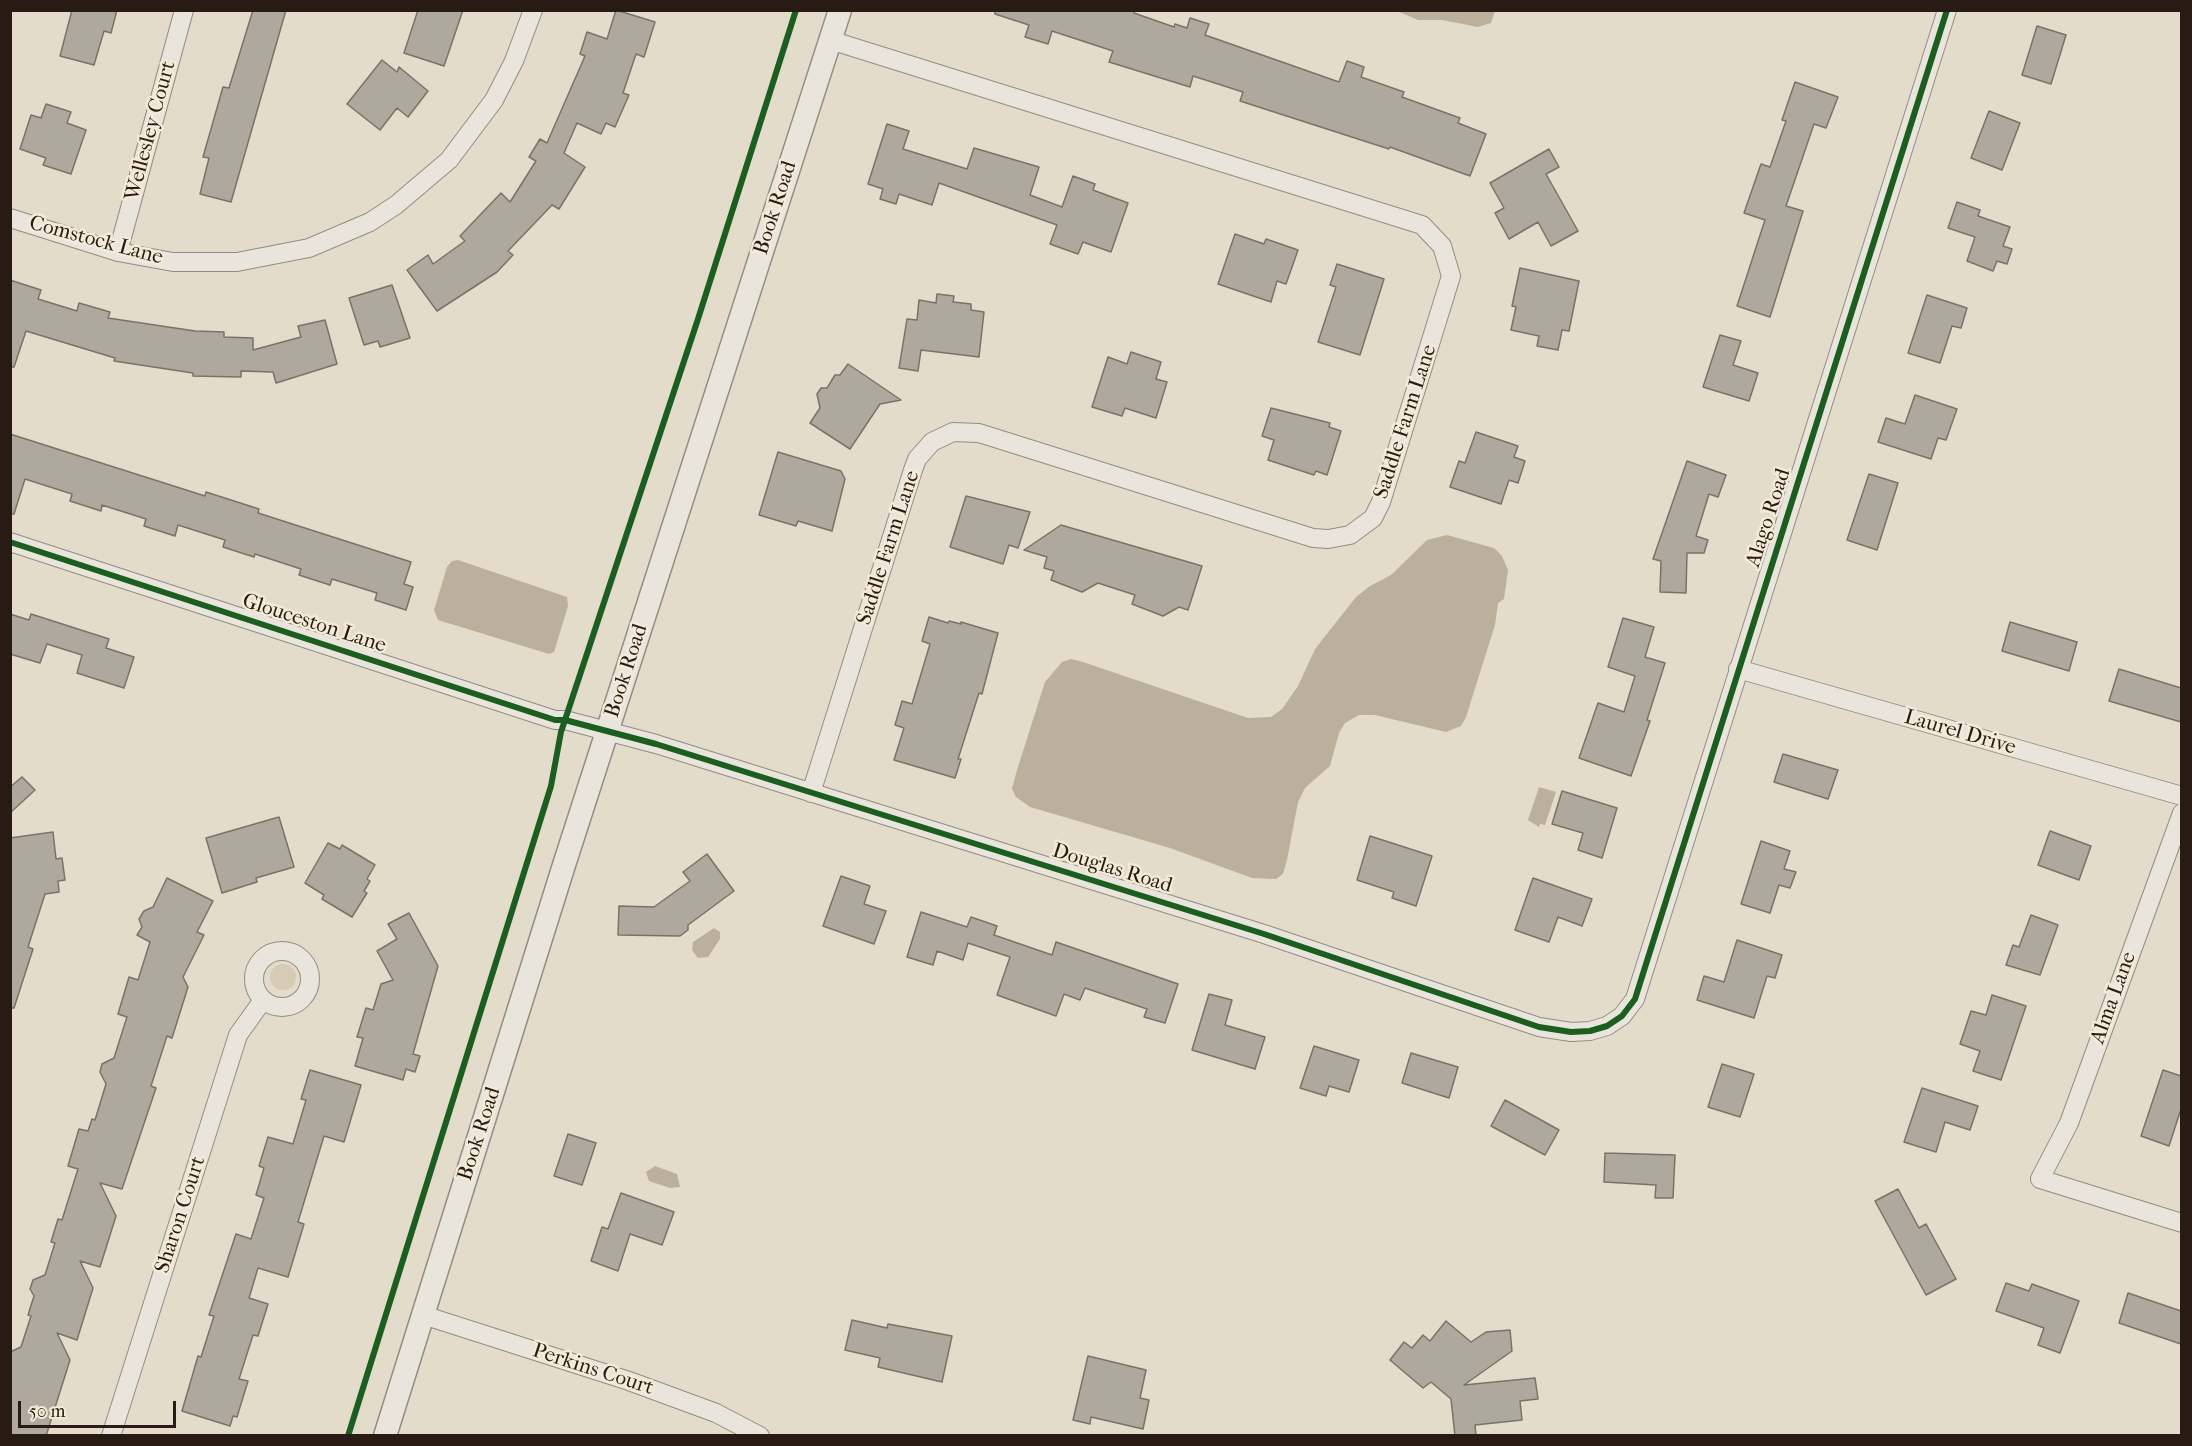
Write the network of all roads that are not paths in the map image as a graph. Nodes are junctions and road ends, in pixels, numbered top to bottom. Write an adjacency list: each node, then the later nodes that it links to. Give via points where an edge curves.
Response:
1 (184, 10): 7 (street, Wellesley Court)
2 (533, 10): 7 (street, Comstock Lane, via 514,61 476,125 426,182 370,222 309,248 237,262 173,262)
3 (840, 10): 5 (street, Book Road)
4 (1947, 10): 9 (street, Alago Road)
5 (830, 40): 10 (street, Book Road); 11 (street, Saddle Farm Lane, via 1415,223 1430,231 1442,246 1450,276 1381,502 1365,526 1350,535 1313,538 979,433 953,432 932,442 913,470)
6 (10, 218): 7 (street, Comstock Lane)
7 (118, 252)
8 (10, 542): 10 (street, Glouceston Lane, via 555,720)
9 (1738, 669): 12 (street, Laurel Drive); 15 (street, Alago Road, via 1635,999 1622,1016)
10 (608, 731): 11 (street, Douglas Road); 17 (street, Book Road)
11 (811, 793): 15 (street, Douglas Road, via 1264,934 1539,1027 1590,1032)
12 (2181, 796)
13 (2181, 813): 16 (street, Alma Lane, via 2068,1123 2040,1179)
14 (263, 1000): 18 (street, Sharon Court, via 238,1035)
15 (1607, 1026)
16 (2181, 1222)
17 (423, 1314): 19 (street, Book Road); 20 (street, Perkins Court, via 629,1381 716,1413)
18 (111, 1436)
19 (385, 1436)
20 (760, 1436)

